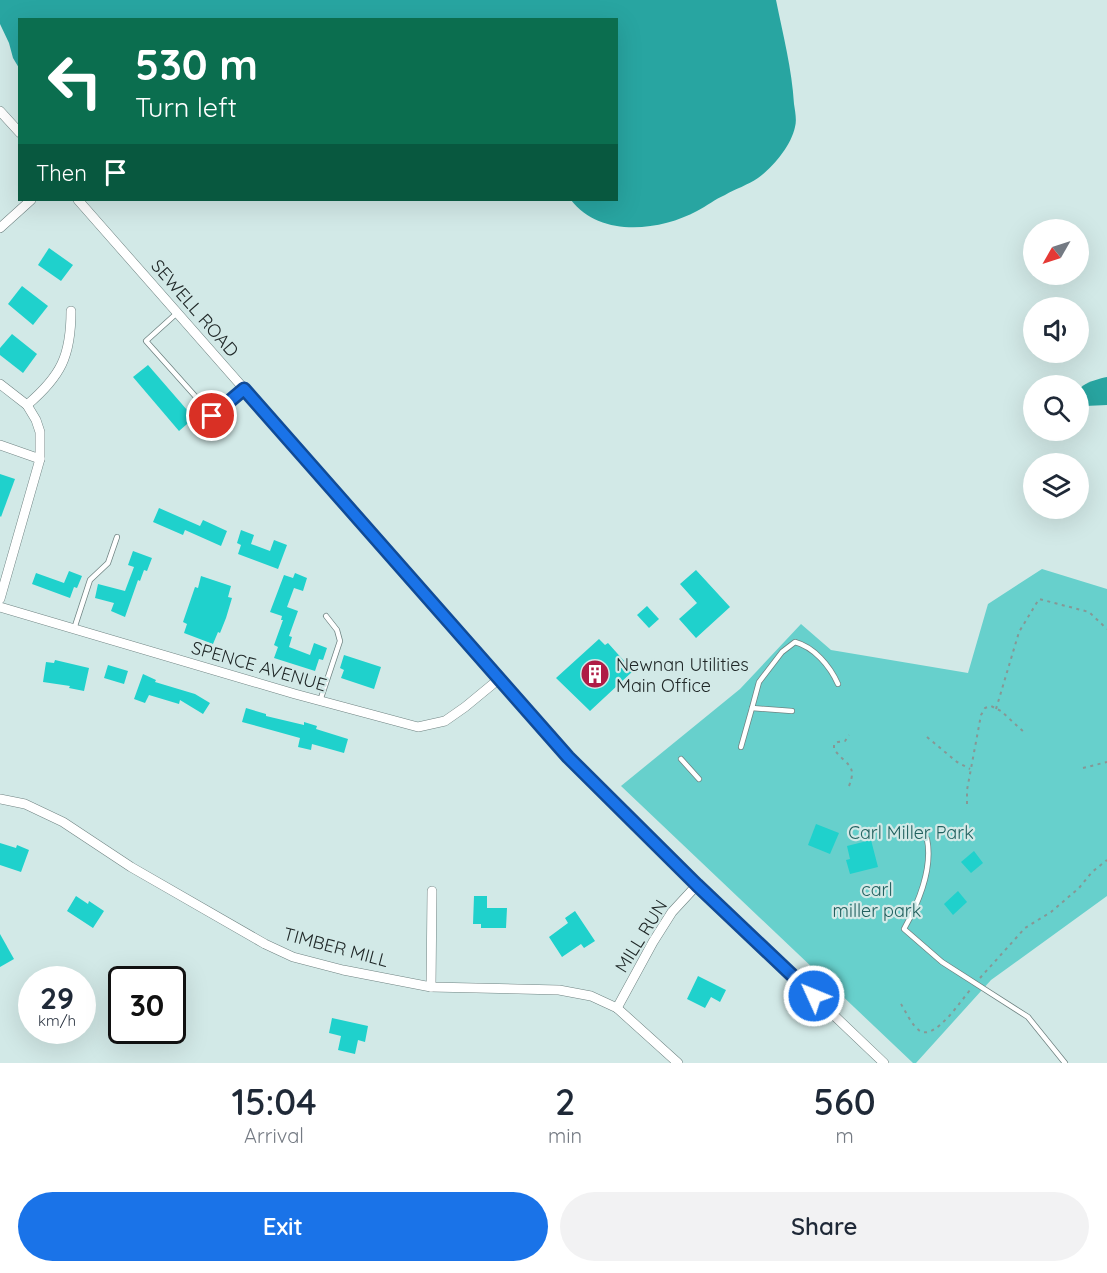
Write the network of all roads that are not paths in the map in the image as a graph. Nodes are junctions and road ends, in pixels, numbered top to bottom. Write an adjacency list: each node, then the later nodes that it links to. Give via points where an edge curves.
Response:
1 (0, 111): 2 (street)
2 (18, 131)
3 (30, 201): 5 (street)
4 (79, 201): 7 (street, SEWELL ROAD)
5 (0, 228)
6 (71, 311): 10 (street, via 71,332 61,367 48,387)
7 (177, 313): 9 (street, SEWELL ROAD); 9 (lane, via 146,341 212,416)
8 (0, 384): 10 (street)
9 (244, 389): 18 (street, SEWELL ROAD)
10 (27, 405): 12 (street, via 40,432)
11 (0, 445): 12 (street)
12 (40, 459): 14 (street)
13 (117, 537): 17 (lane, via 111,559 90,580)
14 (0, 599)
15 (0, 607): 17 (street, SPENCE AVENUE)
16 (326, 616): 20 (lane, via 340,641)
17 (74, 628): 20 (street, SPENCE AVENUE)
18 (499, 679): 20 (street, SPENCE AVENUE, via 445,721 418,727); 28 (street, SEWELL ROAD, via 568,757)
19 (838, 684): 21 (lane, via 807,645 795,642 759,682)
20 (320, 701)
21 (752, 708): 22 (lane); 23 (lane)
22 (792, 711)
23 (741, 747)
24 (681, 759): 25 (lane)
25 (699, 779)
26 (0, 799): 30 (street, TIMBER MILL, via 25,804 63,822 141,873 293,957)
27 (927, 839): 34 (lane, via 926,872 915,909 904,929 942,962 1028,1017)
28 (697, 885): 31 (street, MILL RUN, via 667,921); 33 (street, SEWELL ROAD)
29 (432, 891): 30 (street)
30 (432, 987): 31 (street, TIMBER MILL, via 559,990 591,996)
31 (617, 1008): 32 (street, TIMBER MILL)
32 (678, 1063)
33 (884, 1063)
34 (1065, 1063)

